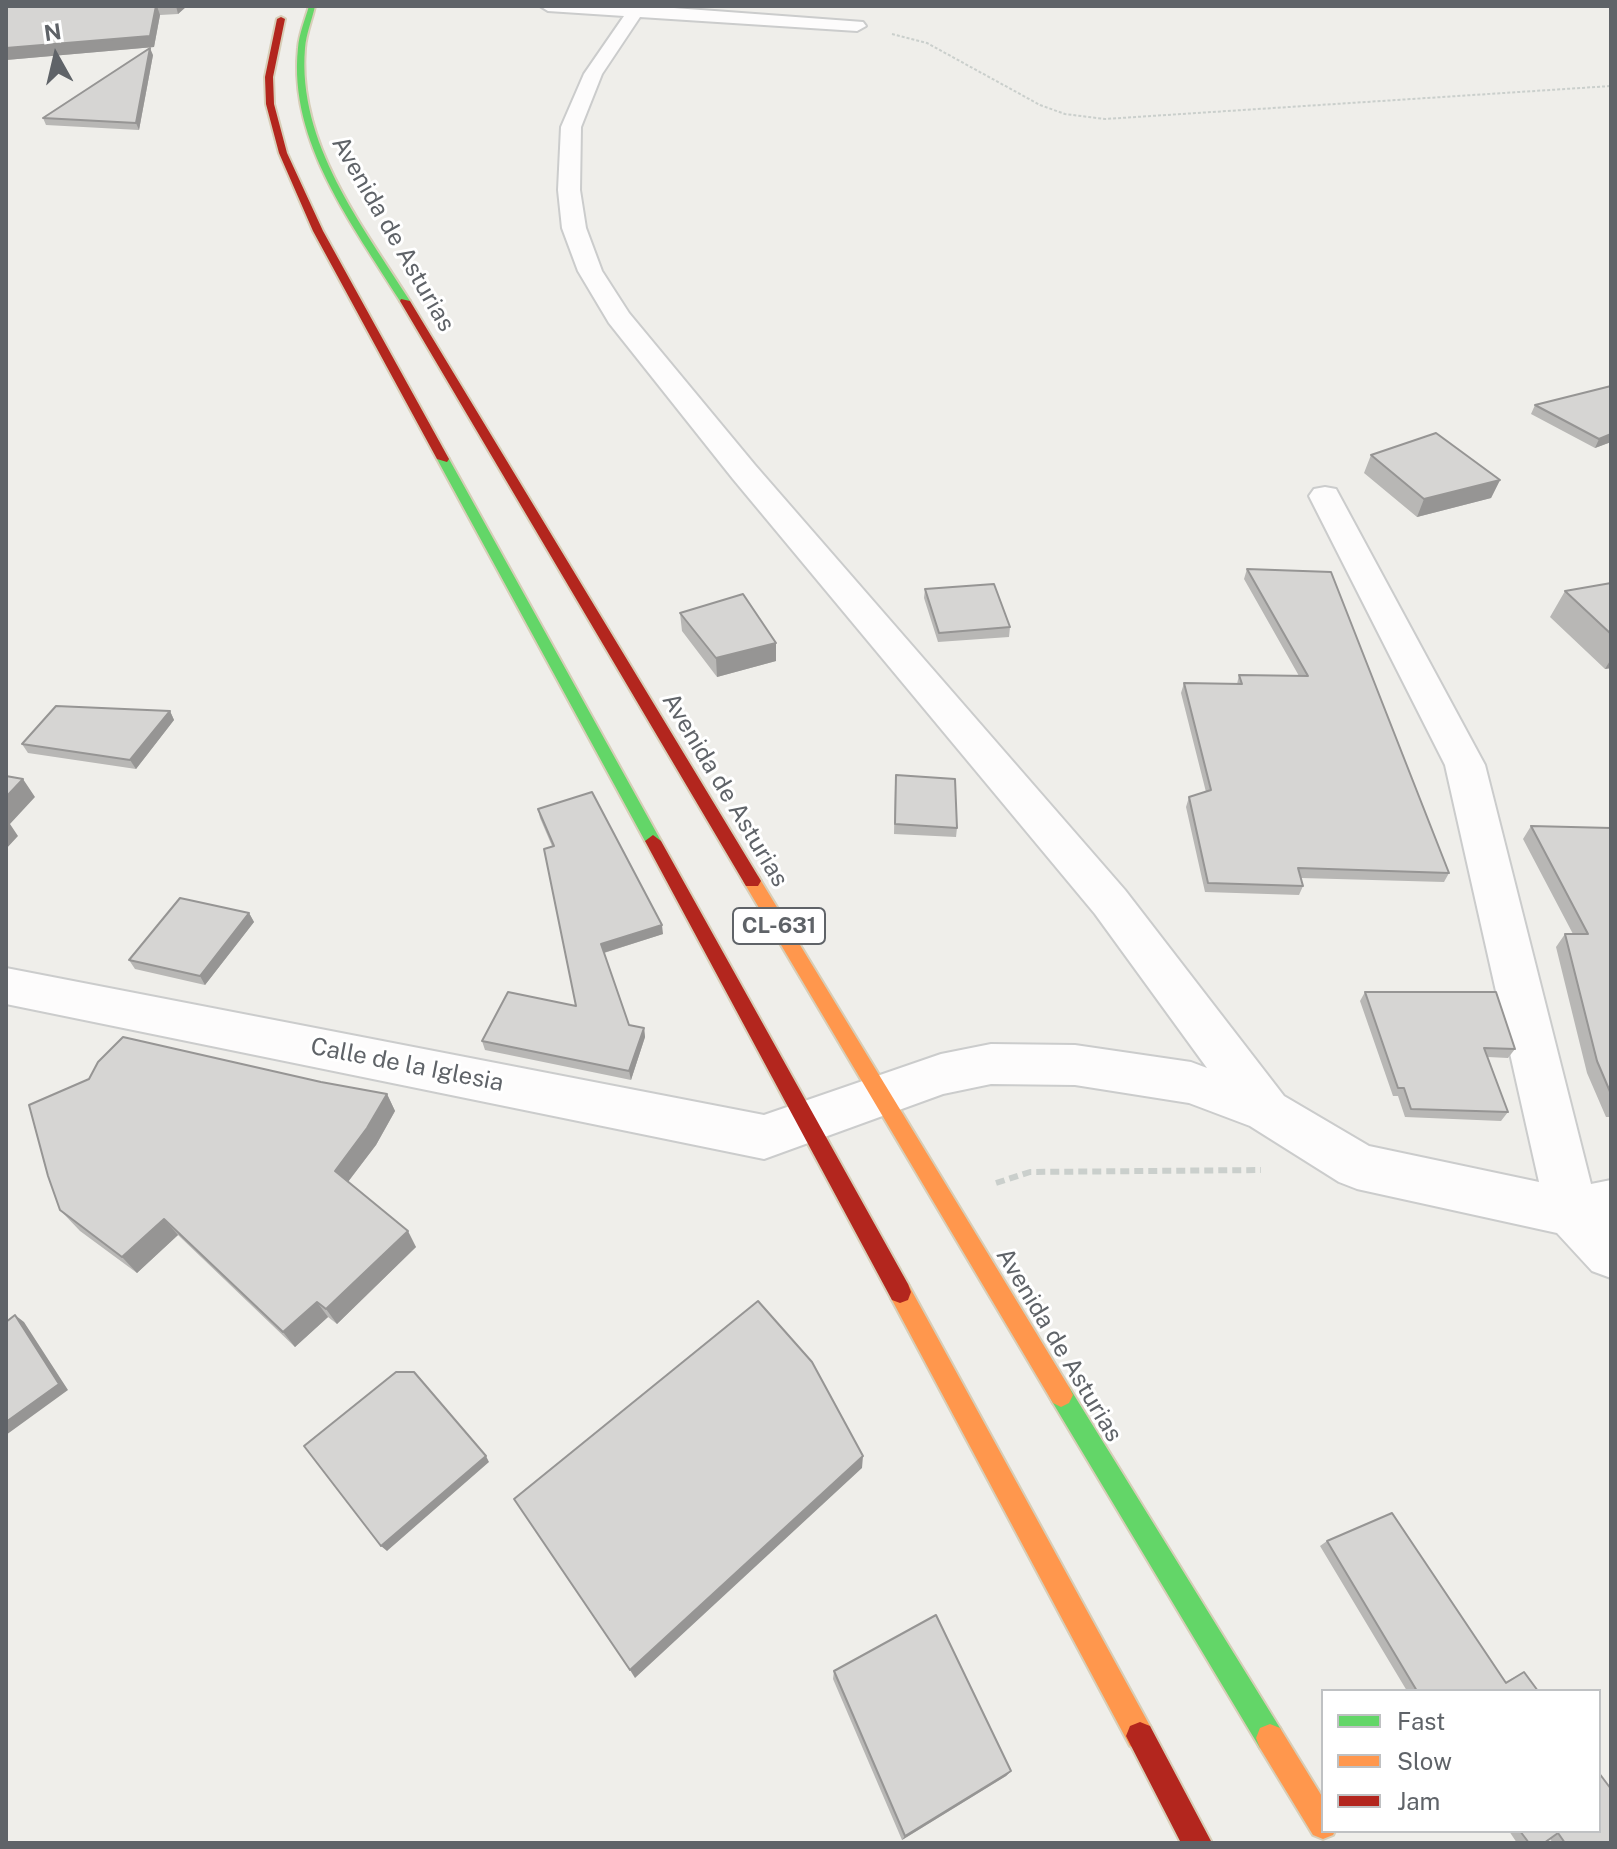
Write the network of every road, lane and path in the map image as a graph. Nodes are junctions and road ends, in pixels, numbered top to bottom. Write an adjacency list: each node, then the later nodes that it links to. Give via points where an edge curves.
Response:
1 (286, 6): 11 (main road, CL-631, via 273,43 267,87 276,139 306,205)
2 (312, 6): 9 (main road, Avenida de Asturias / CL-631, via 299,57 300,99 311,140)
3 (548, 6): 4 (street)
4 (638, 8): 5 (street); 10 (street, via 593,74 571,127 574,228 590,271 618,317 744,472 1110,902)
5 (857, 26): 6 (path, via 927,43 1040,105 1105,119)
6 (1611, 86)
7 (1325, 496): 14 (street, via 1465,765)
8 (6, 986): 11 (street, Calle de la Iglesia, via 764,1137)
9 (881, 1097): 10 (street, Calle de la Iglesia, via 941,1074 991,1064 1037,1063 1191,1083); 11 (street, Calle de la Iglesia); 16 (main road, Avenida de Asturias / CL-631)
10 (1267, 1111): 14 (street, via 1357,1166 1417,1181)
11 (805, 1122): 17 (main road, CL-631)
12 (1178, 1170): 13 (path, via 1030,1172)
13 (986, 1187)
14 (1592, 1208): 15 (street)
15 (1611, 1253)
16 (1321, 1822)
17 (1197, 1843)

